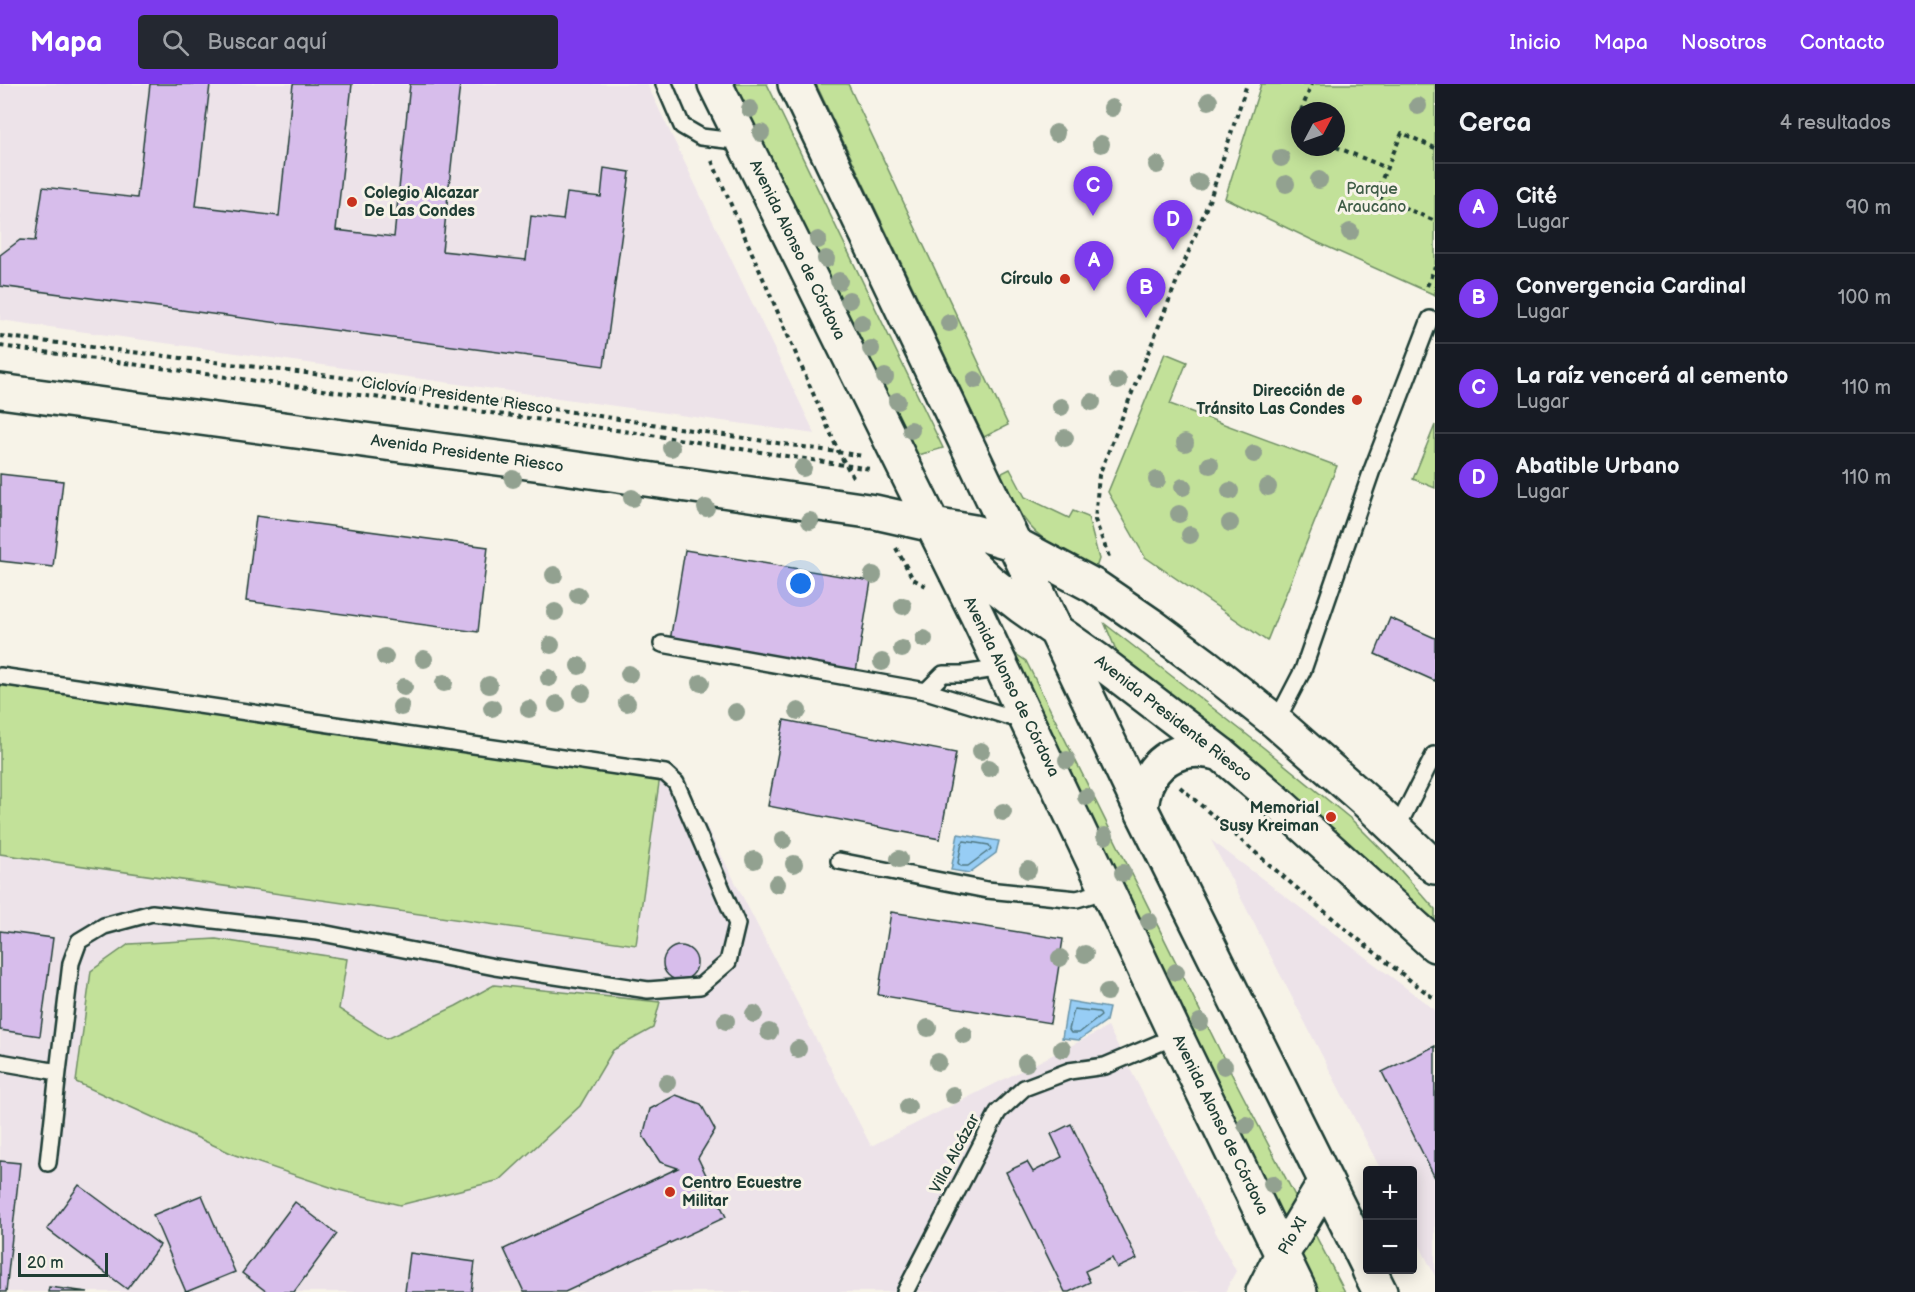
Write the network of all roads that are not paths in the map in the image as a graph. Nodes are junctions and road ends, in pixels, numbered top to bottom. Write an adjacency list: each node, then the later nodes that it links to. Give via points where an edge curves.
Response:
1 (664, 84): 4 (lane, via 682,126 701,137)
2 (715, 84): 4 (main road, Avenida Alonso de Córdova)
3 (795, 84): 8 (main road)
4 (743, 142): 7 (main road, Avenida Alonso de Córdova)
5 (1430, 319): 14 (lane, via 1372,470 1303,670)
6 (0, 391): 7 (main road, Avenida Presidente Riesco, via 874,512)
7 (933, 525): 8 (main road, Avenida Presidente Riesco); 9 (main road, Avenida Presidente Riesco, via 990,582); 11 (main road, Avenida Alonso de Córdova)
8 (1015, 544): 9 (main road); 14 (main road, Avenida Presidente Riesco, via 1094,586)
9 (1055, 630): 16 (main road, Avenida Presidente Riesco); 18 (main road)
10 (663, 644): 13 (lane)
11 (1002, 668): 13 (lane, via 943,674); 15 (main road, Avenida Alonso de Córdova)
12 (0, 676): 26 (lane, via 665,773 676,783 737,924 728,962 700,986 648,990 495,967 317,932 152,914 104,926 79,942 71,963)
13 (926, 691): 15 (lane)
14 (1276, 722): 19 (main road, Avenida Presidente Riesco)
15 (1028, 723): 22 (main road, Avenida Alonso de Córdova)
16 (1221, 754): 18 (main road, via 1205,749 1171,756 1157,767 1146,786); 23 (main road, Avenida Presidente Riesco)
17 (1435, 755): 19 (lane)
18 (1141, 809): 28 (main road)
19 (1396, 830): 21 (main road, Avenida Presidente Riesco)
20 (839, 861): 22 (lane, via 987,890 1066,898 1077,899)
21 (1435, 867)
22 (1106, 887): 24 (main road, Avenida Alonso de Córdova)
23 (1435, 945)
24 (1176, 1036): 29 (main road, Avenida Alonso de Córdova); 32 (lane, Villa Alcázar, via 1105,1066 1070,1071 1024,1088 998,1112)
25 (0, 1062): 26 (lane)
26 (58, 1072): 27 (lane)
27 (48, 1163)
28 (1326, 1181): 29 (main road, Pío XI); 30 (main road)
29 (1282, 1254): 33 (main road, Pío XI); 34 (main road, Avenida Alonso de Córdova)
30 (1363, 1258)
31 (1371, 1274): 35 (main road)
32 (904, 1292)
33 (1263, 1292)
34 (1300, 1292)
35 (1380, 1292)

